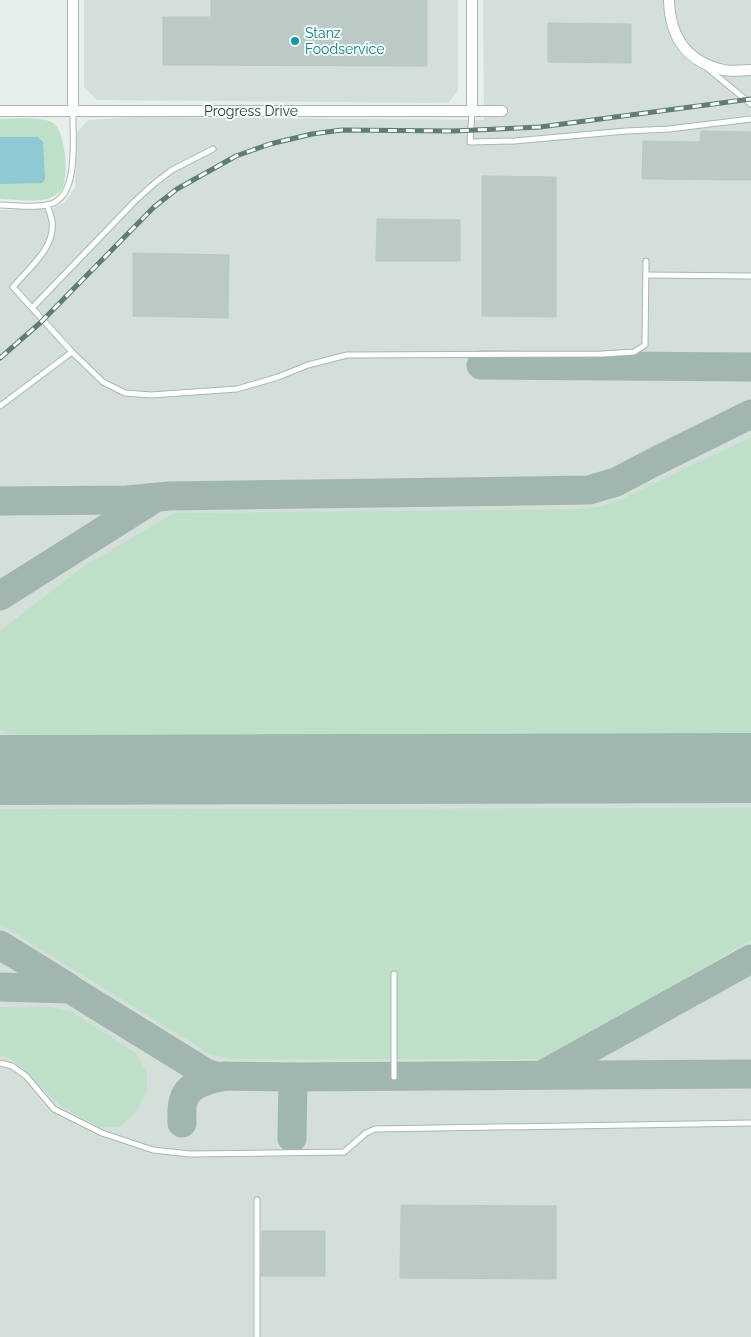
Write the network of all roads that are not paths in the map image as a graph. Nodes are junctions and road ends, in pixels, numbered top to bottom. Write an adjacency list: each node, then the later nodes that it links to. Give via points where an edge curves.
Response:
1 (73, 0): 8 (street)
2 (472, 0): 9 (street)
3 (670, 0): 4 (street, via 672,28 677,40)
4 (694, 57): 5 (street, via 725,70); 6 (lane)
5 (751, 70)
6 (751, 104)
7 (0, 110): 8 (street, Progress Drive)
8 (73, 111): 9 (street, Progress Drive); 14 (lane, via 69,185 64,195)
9 (472, 111): 10 (street, Progress Drive); 11 (lane, via 470,142 669,129)
10 (502, 111)
11 (751, 120)
12 (213, 149): 18 (lane, via 172,170 155,183)
13 (0, 205): 14 (lane)
14 (47, 205): 18 (lane, via 52,221 48,246 13,287)
15 (646, 261): 16 (lane)
16 (646, 275): 17 (lane); 19 (lane, via 646,345 634,352 347,355 237,389 151,395 125,393 103,382)
17 (751, 276)
18 (33, 307): 19 (lane)
19 (72, 352): 20 (lane)
20 (0, 406)
21 (394, 974): 23 (lane)
22 (0, 1063): 24 (lane, via 12,1066 26,1076 54,1109 102,1133 153,1150 190,1154 344,1152 375,1129)
23 (394, 1077)
24 (751, 1123)
25 (257, 1200): 26 (lane)
26 (257, 1337)

